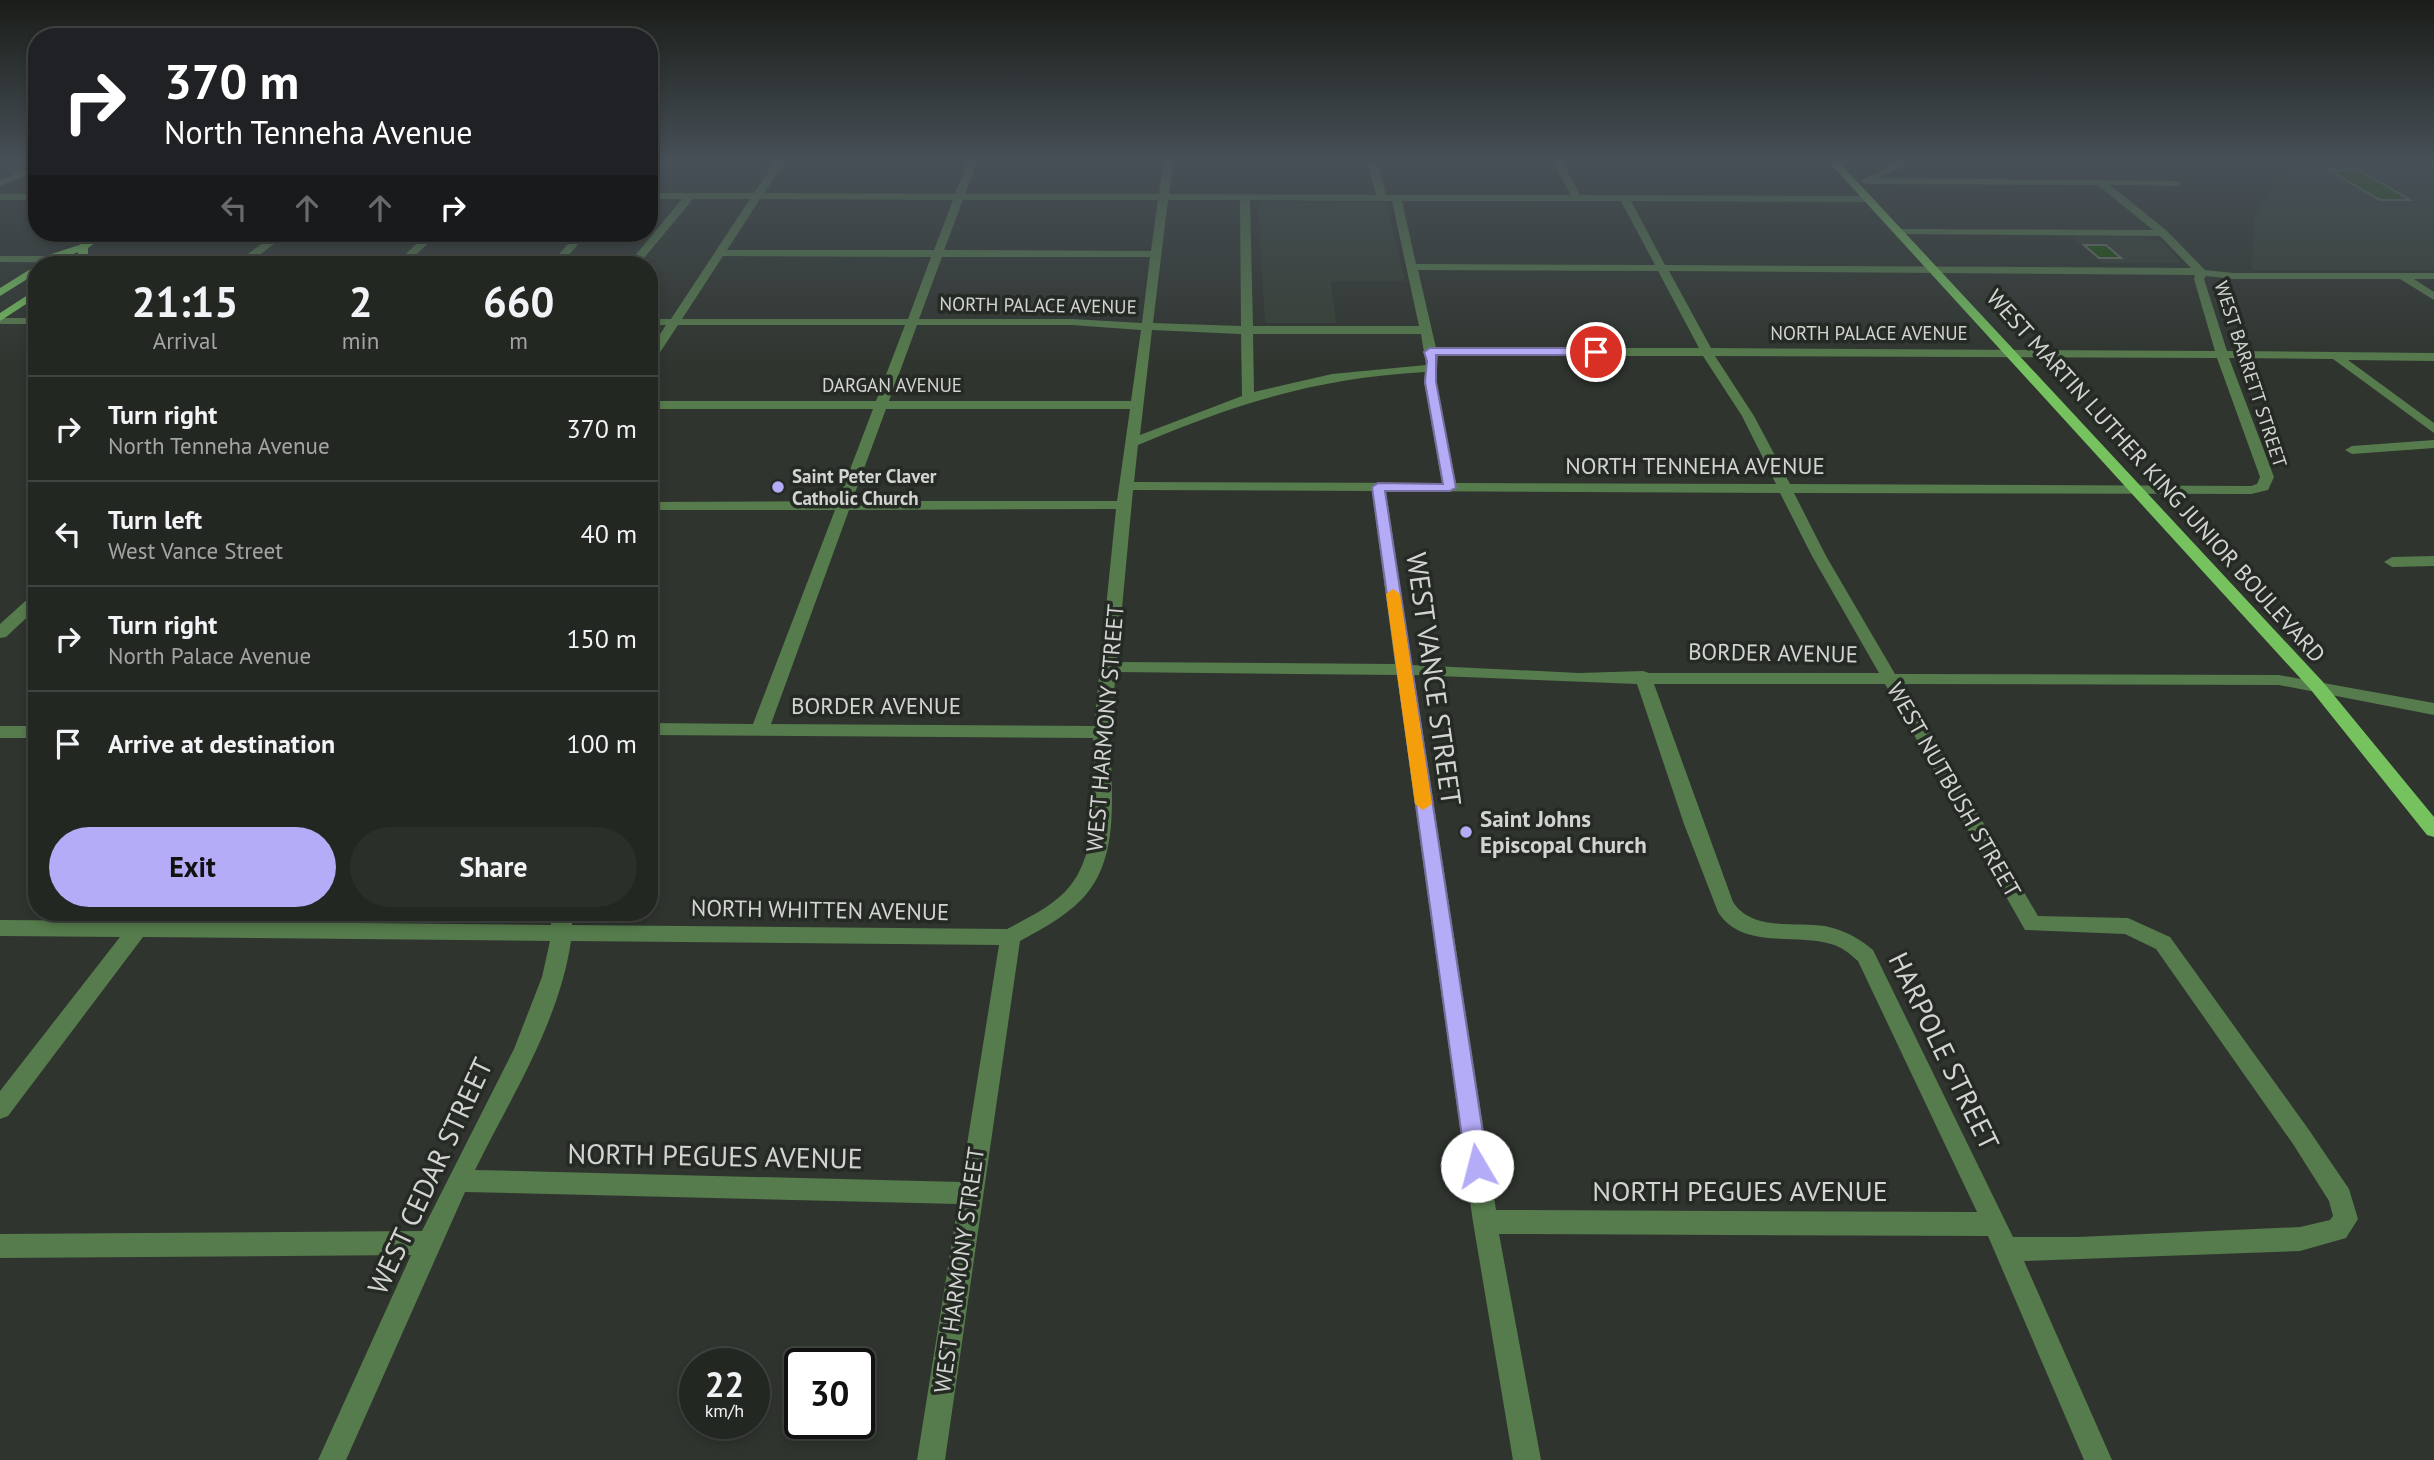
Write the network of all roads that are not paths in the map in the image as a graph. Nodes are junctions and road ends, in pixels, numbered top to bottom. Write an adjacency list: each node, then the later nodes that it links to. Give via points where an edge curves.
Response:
1 (735, 230): 15 (street)
2 (946, 230): 16 (street)
3 (1158, 230): 17 (street, WEST HARMONY STREET)
4 (1245, 230): 42 (street)
5 (1403, 230): 25 (street)
6 (1641, 230): 26 (street, WEST NUTBUSH STREET)
7 (2159, 230): 9 (street)
8 (1900, 232): 9 (street); 27 (main road, WEST MARTIN LUTHER KING JUNIOR BOULEVARD)
9 (2163, 233): 28 (street)
10 (94, 242): 18 (main road)
11 (271, 242): 19 (street)
12 (424, 242): 20 (street)
13 (575, 242): 21 (street)
14 (652, 242): 22 (street)
15 (719, 253): 16 (street); 38 (street)
16 (937, 254): 17 (street); 39 (street)
17 (1154, 254): 40 (street, WEST HARMONY STREET)
18 (81, 256)
19 (252, 256)
20 (409, 256)
21 (562, 256)
22 (641, 256)
23 (0, 259): 24 (street)
24 (28, 260)
25 (1412, 267): 26 (street); 41 (street)
26 (1661, 268): 27 (street); 45 (street, WEST NUTBUSH STREET)
27 (1935, 269): 28 (street); 46 (main road, WEST MARTIN LUTHER KING JUNIOR BOULEVARD)
28 (2202, 273): 30 (street); 47 (street, WEST BARRETT STREET, via 2199,279)
29 (28, 274): 32 (main road)
30 (2402, 276): 31 (street); 33 (street)
31 (2434, 276)
32 (0, 293)
33 (2434, 297)
34 (28, 299): 35 (main road)
35 (0, 320): 36 (street)
36 (28, 321)
37 (658, 322): 38 (street, NORTH PALACE AVENUE)
38 (674, 322): 39 (street, NORTH PALACE AVENUE); 43 (street)
39 (911, 322): 40 (street, NORTH PALACE AVENUE); 52 (street)
40 (1146, 327): 42 (street, NORTH PALACE AVENUE); 54 (street, WEST HARMONY STREET)
41 (1425, 330): 42 (street, NORTH PALACE AVENUE); 44 (street)
42 (1246, 331): 51 (street)
43 (658, 346)
44 (1430, 352): 45 (street, NORTH PALACE AVENUE); 50 (street)
45 (1707, 352): 46 (street, NORTH PALACE AVENUE); 64 (street, WEST NUTBUSH STREET, via 1748,416)
46 (2011, 352): 47 (street, NORTH PALACE AVENUE); 63 (main road, WEST MARTIN LUTHER KING JUNIOR BOULEVARD)
47 (2220, 354): 48 (street, NORTH PALACE AVENUE); 61 (street, WEST BARRETT STREET, via 2267,477)
48 (2337, 356): 49 (street, NORTH PALACE AVENUE); 55 (street)
49 (2434, 357)
50 (1430, 368): 51 (street, via 1318,380); 62 (street)
51 (1248, 400): 56 (street)
52 (880, 404): 53 (street, DARGAN AVENUE); 54 (street, DARGAN AVENUE); 67 (street)
53 (658, 405)
54 (1135, 405): 56 (street, WEST HARMONY STREET)
55 (2434, 429)
56 (1130, 444): 59 (street, WEST HARMONY STREET)
57 (2434, 444): 58 (street)
58 (2353, 450)
59 (1127, 486): 60 (street, NORTH TENNEHA AVENUE); 65 (street, WEST HARMONY STREET)
60 (1378, 487): 62 (street, NORTH TENNEHA AVENUE); 73 (street, WEST VANCE STREET)
61 (2263, 487): 63 (street, NORTH TENNEHA AVENUE)
62 (1450, 488): 64 (street, NORTH TENNEHA AVENUE)
63 (2138, 488): 64 (street, NORTH TENNEHA AVENUE); 76 (main road, WEST MARTIN LUTHER KING JUNIOR BOULEVARD)
64 (1784, 490): 75 (street, WEST NUTBUSH STREET)
65 (1124, 505): 67 (street); 72 (street, WEST HARMONY STREET)
66 (658, 506): 67 (street)
67 (844, 507): 79 (street)
68 (2434, 561): 69 (street)
69 (2392, 562)
70 (28, 607): 71 (street)
71 (0, 633)
72 (1110, 667): 73 (street, BORDER AVENUE); 82 (street, WEST HARMONY STREET)
73 (1403, 669): 74 (street, BORDER AVENUE); 93 (street, WEST VANCE STREET)
74 (1643, 676): 75 (street, BORDER AVENUE); 94 (street, HARPOLE STREET, via 1724,906 1733,917 1755,927 1820,932 1856,946 1866,956)
75 (1889, 679): 76 (street, BORDER AVENUE, via 2278,680); 97 (street, WEST NUTBUSH STREET, via 2032,924 2128,926 2163,943 2293,1125 2340,1197 2346,1219 2337,1230 2300,1239)
76 (2317, 686): 77 (street, BORDER AVENUE); 83 (main road, WEST MARTIN LUTHER KING JUNIOR BOULEVARD)
77 (2434, 709)
78 (658, 729): 79 (street, BORDER AVENUE)
79 (760, 729): 82 (street, BORDER AVENUE)
80 (0, 732): 81 (street)
81 (28, 732)
82 (1102, 732): 89 (street, WEST HARMONY STREET, via 1104,780 1093,868 1076,893 1050,915)
83 (2434, 830)
84 (127, 921): 88 (street, NORTH WHITTEN AVENUE)
85 (144, 921): 90 (street)
86 (354, 921): 87 (street, NORTH WHITTEN AVENUE)
87 (563, 922): 89 (street, NORTH WHITTEN AVENUE); 91 (street, WEST CEDAR STREET, via 555,973 516,1066)
88 (0, 928)
89 (1010, 937): 92 (street, WEST HARMONY STREET)
90 (0, 1109)
91 (458, 1181): 92 (street, NORTH PEGUES AVENUE); 95 (street, WEST CEDAR STREET)
92 (970, 1194): 99 (street, WEST HARMONY STREET)
93 (1485, 1222): 94 (street, NORTH PEGUES AVENUE); 100 (street, WEST VANCE STREET)
94 (1995, 1224): 97 (street, HARPOLE STREET)
95 (429, 1243): 96 (street); 98 (street, WEST CEDAR STREET)
96 (0, 1246)
97 (2006, 1249): 101 (street, HARPOLE STREET)
98 (332, 1460)
99 (931, 1460)
100 (1527, 1460)
101 (2098, 1460)

